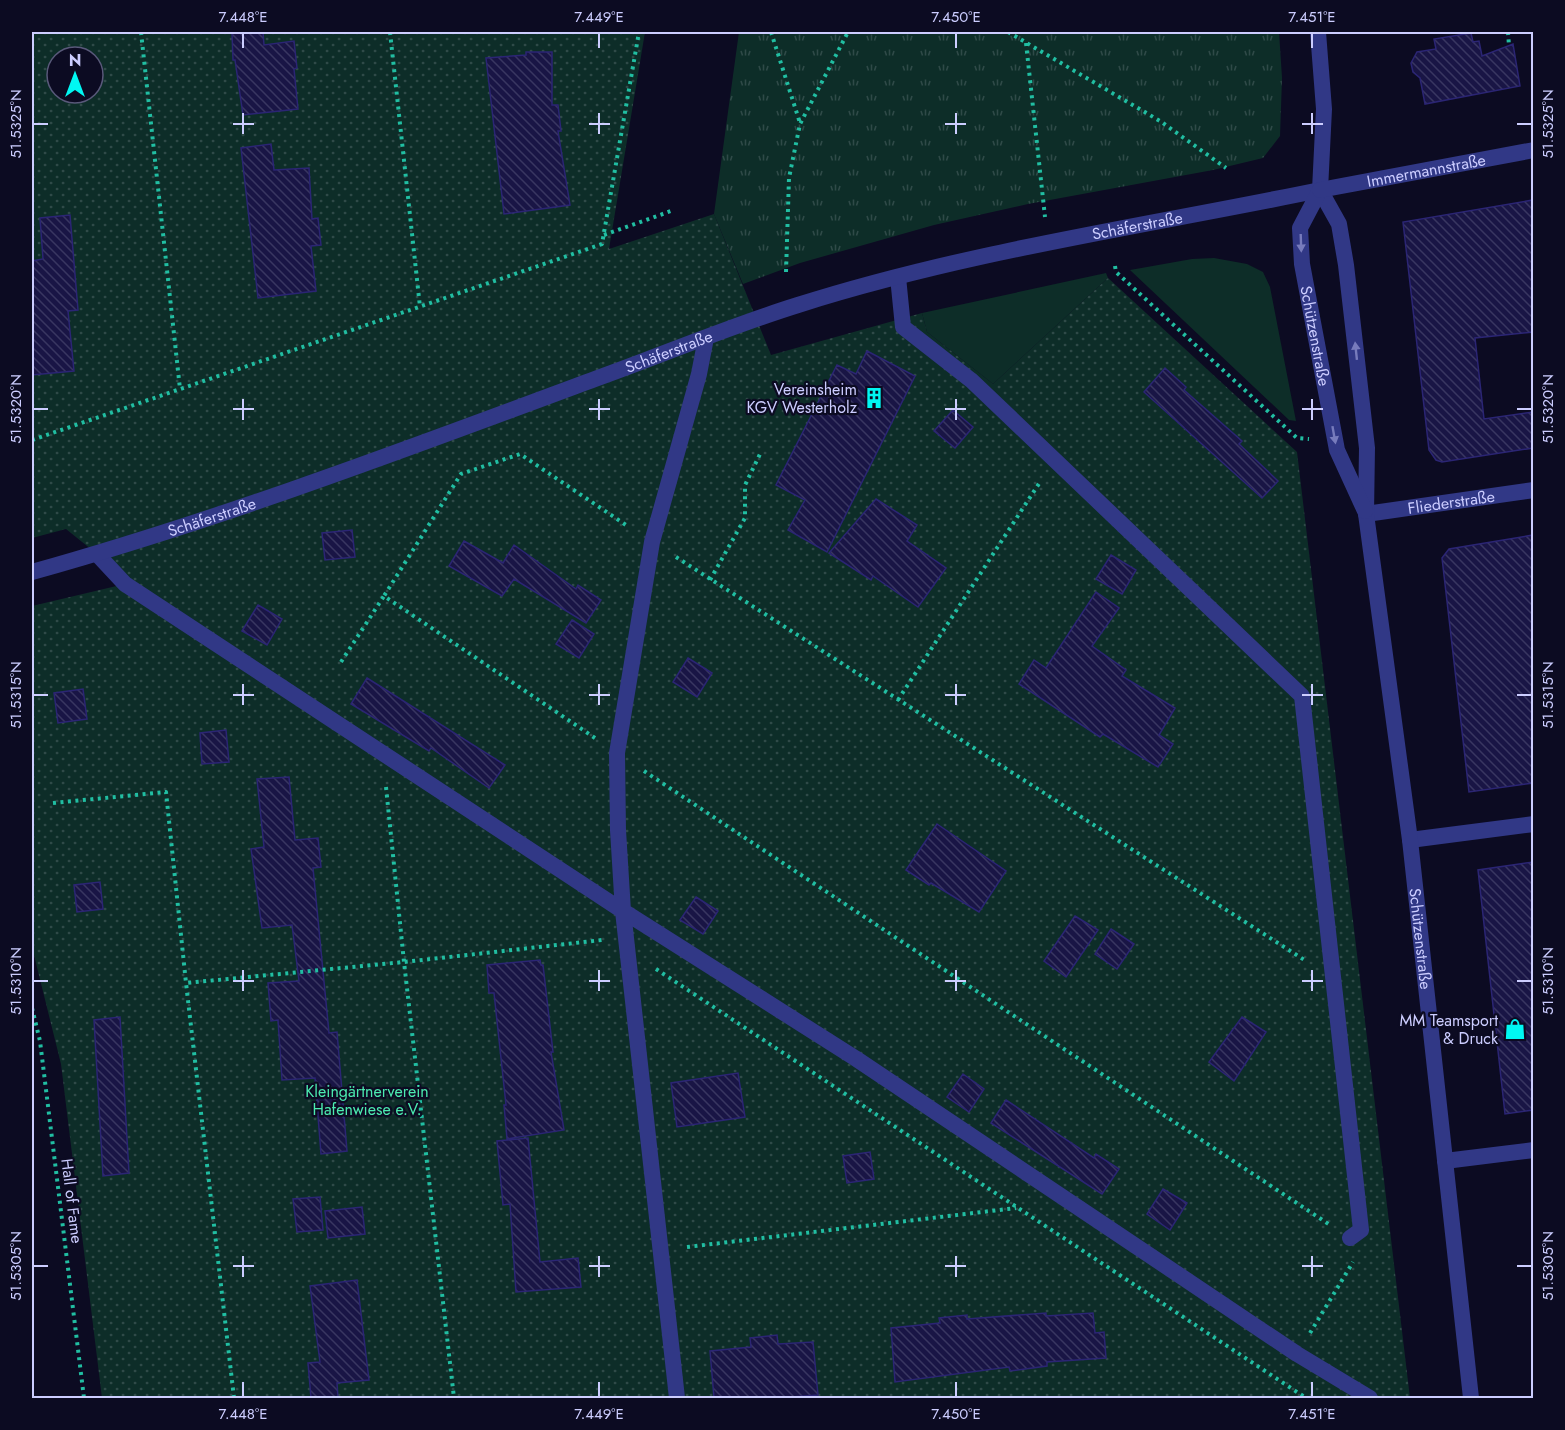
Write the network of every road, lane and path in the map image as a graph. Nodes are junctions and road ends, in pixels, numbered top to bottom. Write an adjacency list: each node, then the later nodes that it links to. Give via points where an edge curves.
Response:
1 (141, 32): 23 (path)
2 (390, 32): 21 (path)
3 (639, 32): 16 (path)
4 (771, 32): 11 (path)
5 (848, 32): 11 (path)
6 (1008, 32): 9 (path)
7 (1318, 32): 14 (street, Schützenstraße, via 1324,109)
8 (1508, 32): 10 (path)
9 (1026, 42): 13 (path, via 1160,121); 17 (path)
10 (1509, 46)
11 (801, 123): 19 (path, via 789,178)
12 (1533, 150): 14 (street, Immermannstraße)
13 (1226, 168)
14 (1320, 190): 17 (street, Schäferstraße); 29 (street, Schützenstraße, one-way to 14, via 1367,448 1346,265 1339,224); 29 (street, Schützenstraße, one-way to 29, via 1300,228 1302,264 1337,450)
15 (671, 211): 16 (path)
16 (603, 235): 21 (path, via 602,243)
17 (1048, 243): 20 (street, Schäferstraße)
18 (1115, 266): 25 (path, via 1116,272 1297,438)
19 (786, 272)
20 (898, 277): 22 (street, Schäferstraße, via 796,305); 27 (street, via 903,327 972,381)
21 (420, 307): 23 (path)
22 (706, 338): 30 (street); 31 (street, Schäferstraße, via 259,500)
23 (180, 389): 24 (path)
24 (32, 440)
25 (1309, 440)
26 (760, 454): 33 (path, via 745,485 745,518)
27 (1054, 460): 36 (path); 45 (street, via 1302,696)
28 (1533, 490): 29 (street, Fliederstraße)
29 (1366, 514): 41 (street, Schützenstraße)
30 (651, 542): 33 (path); 34 (path, via 520,454 461,474); 37 (street)
31 (97, 554): 32 (street, Schäferstraße); 42 (street, via 126,584)
32 (32, 572)
33 (710, 579): 36 (path)
34 (384, 596): 35 (path); 37 (path)
35 (341, 662)
36 (898, 700): 45 (path)
37 (617, 753): 42 (street); 51 (path)
38 (386, 786): 44 (path)
39 (53, 803): 46 (path, via 166,792)
40 (1533, 824): 41 (street)
41 (1410, 840): 49 (street, Schützenstraße)
42 (623, 911): 43 (street); 53 (street, via 865,1065)
43 (627, 944): 44 (path); 50 (path); 52 (street)
44 (404, 962): 46 (path); 56 (path)
45 (1334, 980): 51 (street, via 1361,1230)
46 (186, 983): 55 (path)
47 (32, 1008): 54 (path, Hall of Fame, via 40,1041)
48 (1533, 1150): 49 (street)
49 (1445, 1161): 60 (street, Schützenstraße)
50 (1017, 1208): 52 (path); 58 (path)
51 (1350, 1238): 53 (path, via 1355,1259)
52 (660, 1250): 57 (street)
53 (1297, 1354): 59 (street)
54 (84, 1398)
55 (234, 1398)
56 (454, 1398)
57 (677, 1398)
58 (1306, 1398)
59 (1370, 1398)
60 (1471, 1398)

